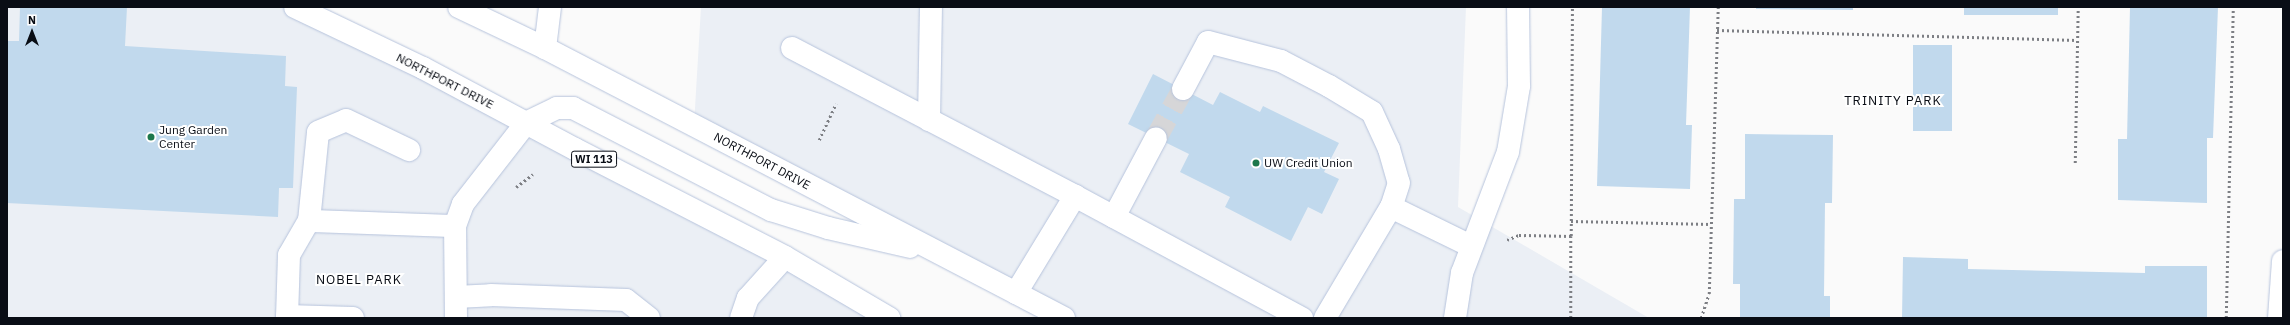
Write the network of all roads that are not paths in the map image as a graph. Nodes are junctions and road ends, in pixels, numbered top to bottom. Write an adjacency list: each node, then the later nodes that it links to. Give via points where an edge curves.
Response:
1 (295, 7): 10 (main road, NORTHPORT DRIVE / WI 113, via 423,68)
2 (459, 7): 6 (main road, NORTHPORT DRIVE)
3 (550, 7): 6 (main road)
4 (932, 7): 9 (main road)
5 (1518, 7): 18 (main road, via 1519,86 1508,152 1489,207)
6 (545, 48): 19 (main road, NORTHPORT DRIVE)
7 (792, 48): 9 (main road)
8 (1182, 89): 14 (main road, via 1208,42 1281,61 1329,86 1372,112 1389,149 1398,183)
9 (929, 120): 13 (main road)
10 (526, 123): 17 (main road, via 463,204); 19 (main road, via 557,108 573,108 771,210 828,228); 20 (main road, NORTHPORT DRIVE / WI 113)
11 (1156, 138): 15 (main road)
12 (409, 150): 16 (main road, via 346,120 318,132)
13 (1075, 196): 15 (main road); 22 (main road)
14 (1391, 207): 18 (main road); 32 (main road)
15 (1114, 217): 31 (main road)
16 (309, 221): 17 (main road); 24 (main road, via 289,255)
17 (455, 226): 23 (main road)
18 (1471, 246): 33 (main road, via 1462,274)
19 (940, 254): 22 (main road, NORTHPORT DRIVE)
20 (785, 257): 28 (main road, via 748,298); 29 (main road, NORTHPORT DRIVE / WI 113)
21 (2283, 261): 34 (main road)
22 (1016, 293): 30 (main road, NORTHPORT DRIVE)
23 (456, 297): 26 (main road); 27 (main road, via 491,295 626,300)
24 (287, 317): 25 (main road)
25 (353, 318)
26 (456, 318)
27 (649, 318)
28 (741, 318)
29 (889, 318)
30 (1064, 318)
31 (1302, 318)
32 (1325, 318)
33 (1455, 318)
34 (2279, 318)

